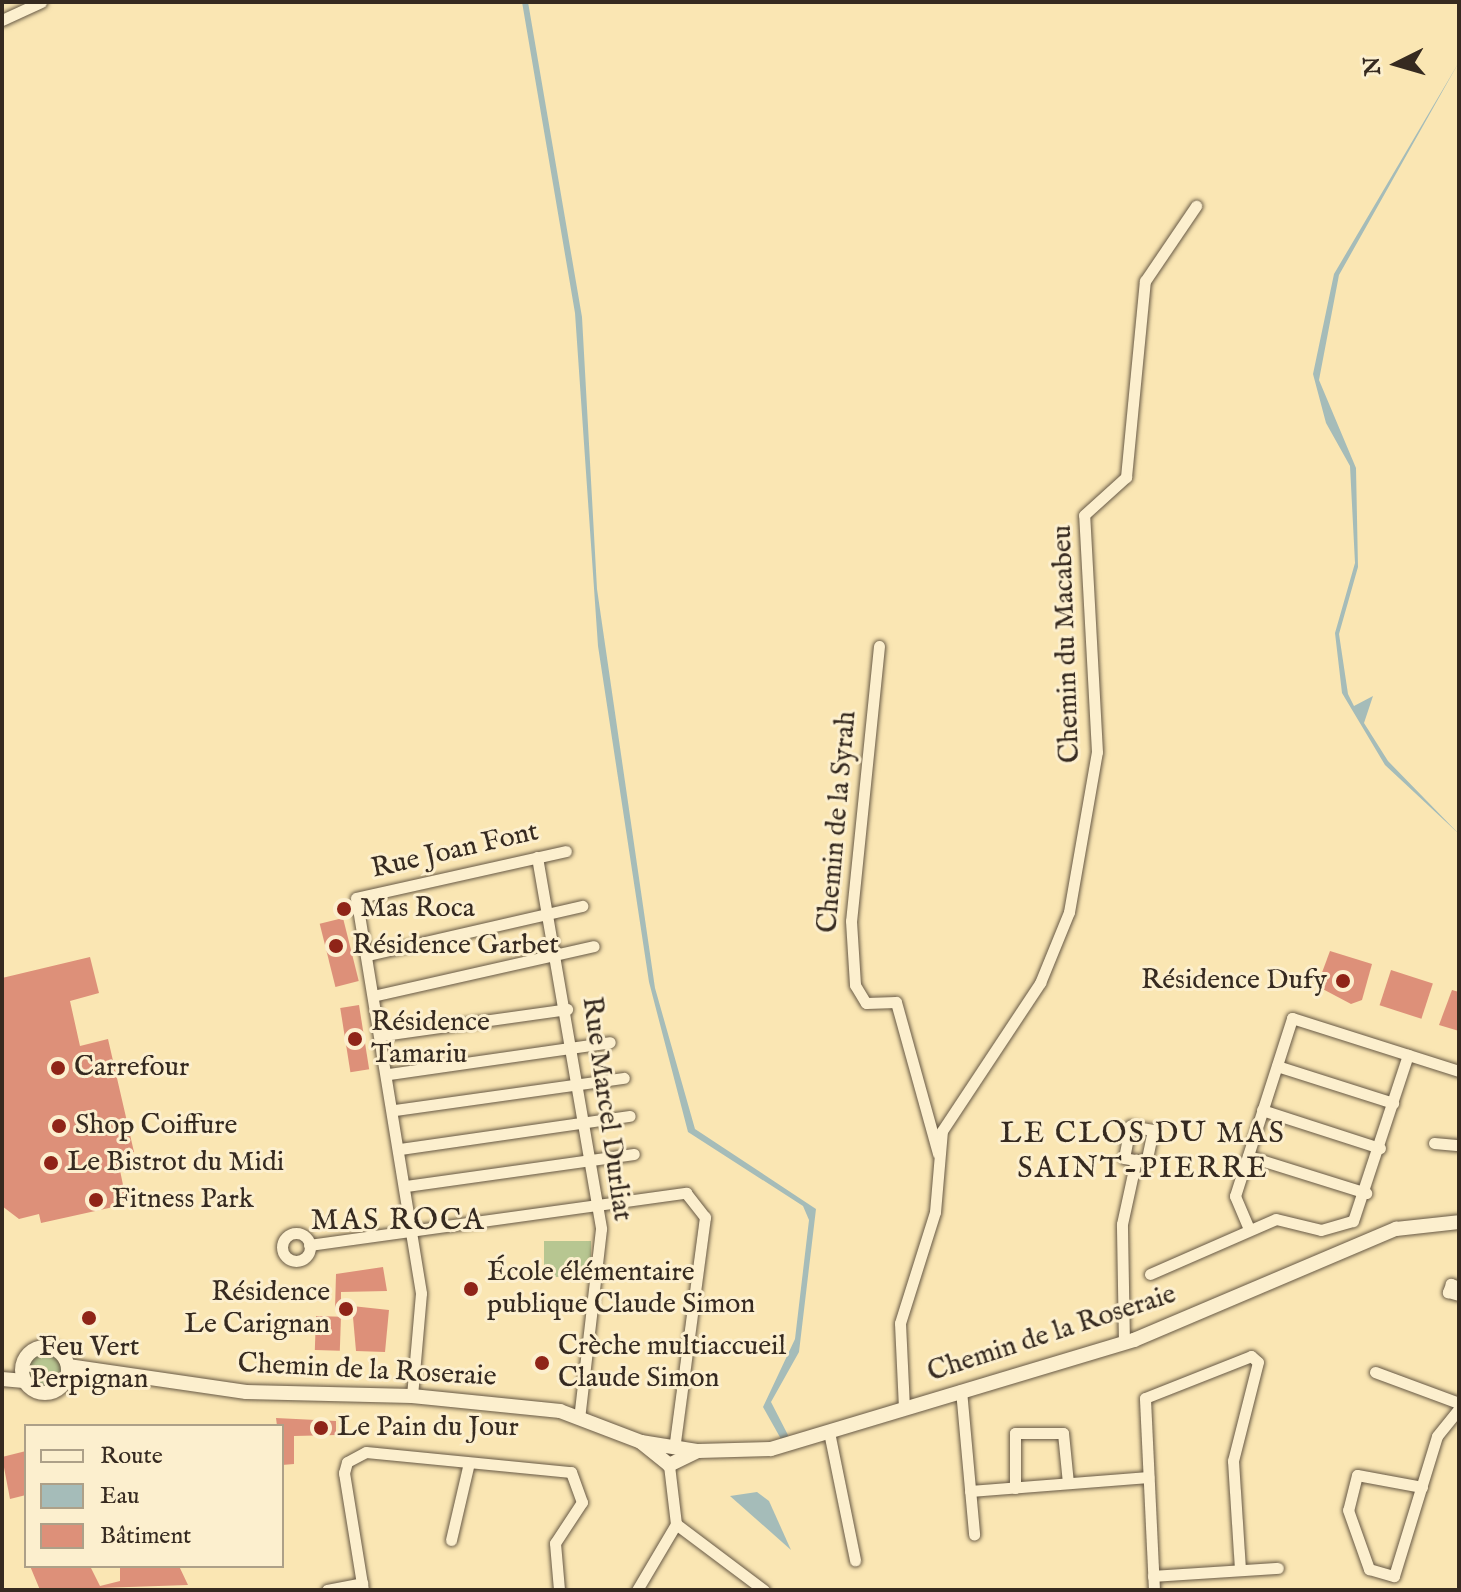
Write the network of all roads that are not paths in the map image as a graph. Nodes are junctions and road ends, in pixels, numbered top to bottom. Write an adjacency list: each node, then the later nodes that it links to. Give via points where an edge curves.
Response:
1 (41, 2): 2 (street)
2 (2, 20)
3 (1196, 206): 33 (street, Chemin du Macabeu, via 1145,281 1126,477 1084,515 1097,752 1065,925 1029,1001 950,1111)
4 (879, 646): 33 (street, Chemin de la Syrah, via 854,887 855,985 866,1003 896,1002)
5 (566, 851): 6 (street, Rue Joan Font)
6 (537, 857): 8 (street, Rue Marcel Durliat); 11 (street, Rue Joan Font, via 356,898)
7 (582, 906): 8 (street)
8 (551, 914): 10 (street, Rue Marcel Durliat); 11 (street)
9 (594, 946): 10 (street)
10 (559, 954): 12 (street); 13 (street, Rue Marcel Durliat)
11 (368, 955): 12 (street)
12 (377, 995): 14 (street)
13 (567, 1009): 14 (street); 16 (street, Rue Marcel Durliat)
14 (383, 1035): 20 (street)
15 (610, 1042): 16 (street)
16 (573, 1048): 20 (street); 22 (street, Rue Marcel Durliat)
17 (1408, 1055): 18 (street, via 1292,1018); 19 (street); 23 (street)
18 (1277, 1066): 23 (street); 25 (street)
19 (1459, 1071)
20 (389, 1074): 24 (street)
21 (624, 1078): 22 (street)
22 (578, 1085): 24 (street); 27 (street, Rue Marcel Durliat)
23 (1393, 1103): 30 (street)
24 (395, 1110): 31 (street)
25 (1262, 1110): 30 (street); 34 (street)
26 (630, 1116): 27 (street)
27 (584, 1123): 31 (street); 36 (street, Rue Marcel Durliat)
28 (1434, 1143): 29 (street)
29 (1459, 1145)
30 (1380, 1148): 38 (street)
31 (400, 1149): 37 (street)
32 (634, 1154): 36 (street)
33 (939, 1154): 56 (street, Chemin du Macabeu, via 935,1212 900,1323)
34 (1248, 1156): 38 (street); 41 (street, via 1235,1196)
35 (1136, 1160): 47 (street, via 1122,1224)
36 (589, 1161): 37 (street); 39 (street, Rue Marcel Durliat)
37 (406, 1186): 42 (street)
38 (1366, 1193): 41 (street, via 1360,1213 1331,1229 1276,1219)
39 (596, 1204): 42 (street); 57 (street, Rue Marcel Durliat, via 601,1229); 59 (street, via 686,1193 705,1217)
40 (1459, 1222): 47 (street, Chemin de la Roseraie, via 1380,1235)
41 (1249, 1229): 44 (street)
42 (412, 1232): 43 (street); 54 (street, via 421,1293)
43 (309, 1245)
44 (1150, 1274)
45 (1459, 1287): 46 (street, via 1451,1284 1448,1292)
46 (1459, 1295)
47 (1124, 1343): 53 (street, Chemin de la Roseraie)
48 (2, 1372): 50 (street)
49 (1375, 1372): 55 (street)
50 (23, 1373): 51 (street, Chemin de la Roseraie, via 43,1394); 51 (street, via 44,1347); 52 (street)
51 (67, 1373): 54 (street, Chemin de la Roseraie, via 246,1392)
52 (2, 1379)
53 (961, 1390): 56 (street, Chemin de la Roseraie); 65 (street)
54 (412, 1396): 57 (street, Chemin de la Roseraie)
55 (1459, 1406): 63 (street, via 1437,1436)
56 (904, 1408): 58 (street, Chemin de la Roseraie)
57 (579, 1418): 59 (street, Chemin de la Roseraie)
58 (829, 1432): 59 (street, Chemin de la Roseraie, via 769,1450 698,1451); 69 (street)
59 (673, 1457): 66 (street)
60 (468, 1467): 68 (street); 73 (street, via 366,1452 347,1462); 75 (street, via 561,1467 580,1481 582,1502 553,1554)
61 (1148, 1477): 62 (street); 71 (street, via 1145,1398 1255,1357 1233,1461); 72 (street)
62 (1068, 1483): 64 (street); 64 (street, via 1063,1433 1015,1433)
63 (1422, 1487): 63 (street, via 1394,1576 1369,1569 1348,1510 1357,1475)
64 (1015, 1488): 65 (street)
65 (970, 1491): 67 (street)
66 (676, 1524): 76 (street); 77 (street)
67 (974, 1534)
68 (451, 1540)
69 (855, 1560)
70 (1278, 1568): 71 (street)
71 (1240, 1570): 72 (street)
72 (1153, 1576): 78 (street)
73 (363, 1587): 74 (street)
74 (327, 1590)
75 (559, 1590)
76 (637, 1590)
77 (764, 1590)
78 (1154, 1590)

